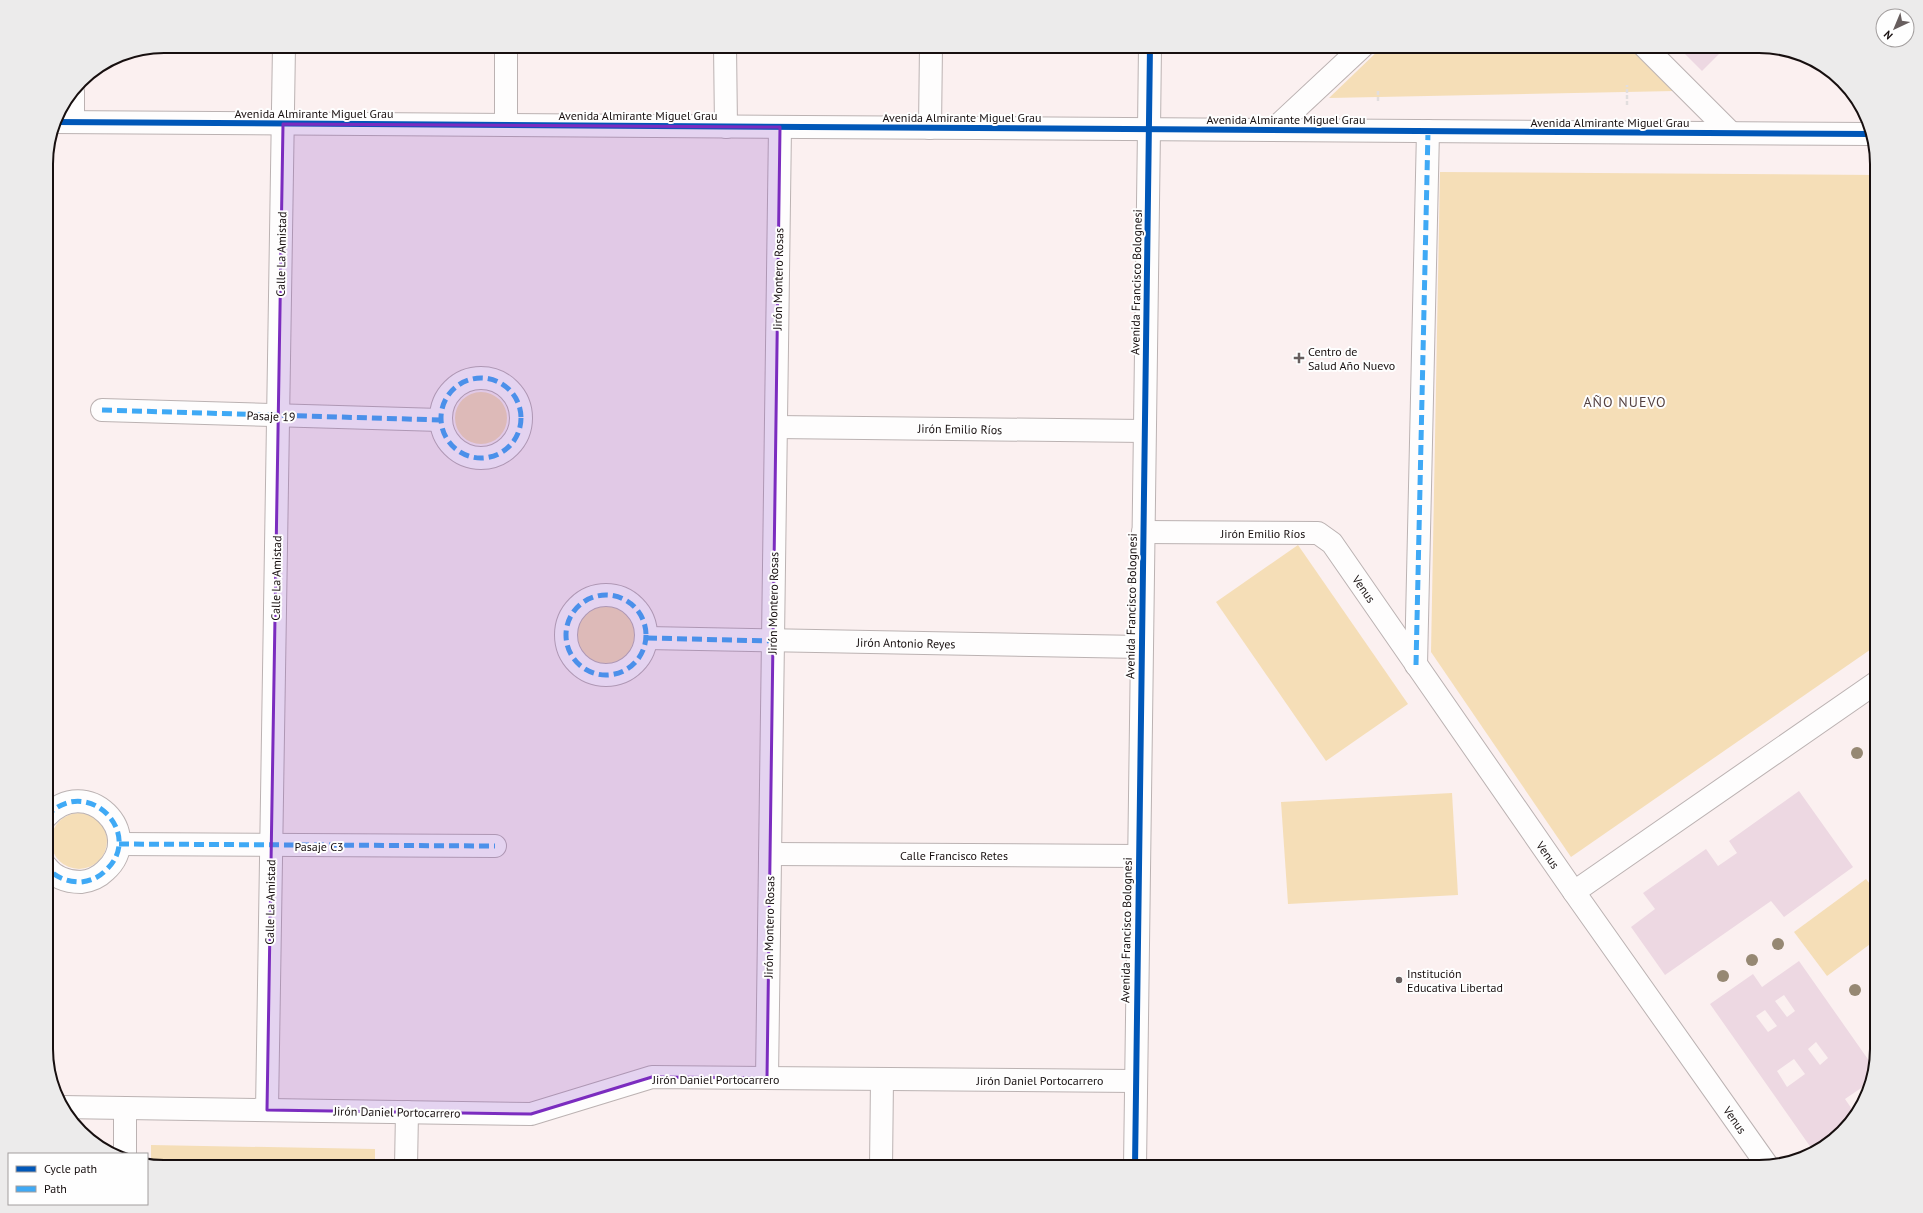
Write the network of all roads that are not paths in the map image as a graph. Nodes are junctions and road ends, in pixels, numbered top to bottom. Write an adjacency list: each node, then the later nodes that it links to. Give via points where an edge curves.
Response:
1 (284, 53): 10 (street, Calle La Amistad)
2 (506, 53): 11 (street)
3 (725, 53): 12 (street)
4 (931, 53): 14 (street)
5 (1150, 53): 15 (street, Avenida Francisco Bolognesi)
6 (1356, 53): 16 (street)
7 (1651, 53): 18 (street)
8 (68, 107): 9 (street)
9 (64, 122): 10 (street, Avenida Almirante Miguel Grau)
10 (283, 124): 11 (street, Avenida Almirante Miguel Grau); 21 (street, Calle La Amistad)
11 (506, 125): 12 (street, Avenida Almirante Miguel Grau)
12 (726, 127): 13 (street, Avenida Almirante Miguel Grau)
13 (780, 127): 14 (street, Avenida Almirante Miguel Grau); 23 (street, Jirón Montero Rosas)
14 (930, 128): 15 (street, Avenida Almirante Miguel Grau)
15 (1149, 130): 16 (street, Avenida Almirante Miguel Grau); 24 (street, Avenida Francisco Bolognesi)
16 (1273, 130): 17 (street, Avenida Almirante Miguel Grau)
17 (1428, 131): 18 (street, Avenida Almirante Miguel Grau); 30 (street)
18 (1731, 133): 19 (street, Avenida Almirante Miguel Grau)
19 (1866, 134)
20 (102, 410): 21 (street, Pasaje 19)
21 (278, 416): 22 (street, Pasaje 19); 34 (street, Calle La Amistad)
22 (440, 420)
23 (776, 427): 24 (street, Jirón Emilio Ríos); 28 (street, Jirón Montero Rosas)
24 (1144, 431): 25 (street, Avenida Francisco Bolognesi)
25 (1143, 532): 26 (street, Jirón Emilio Ríos, via 1318,533); 29 (street, Avenida Francisco Bolognesi)
26 (1332, 543): 30 (street, Venus)
27 (647, 638): 28 (street, Jirón Antonio Reyes)
28 (773, 641): 29 (street, Jirón Antonio Reyes); 36 (street, Jirón Montero Rosas)
29 (1141, 647): 37 (street, Avenida Francisco Bolognesi)
30 (1416, 665): 39 (street, Venus)
31 (1870, 687): 39 (street)
32 (53, 810): 33 (street, via 77,801 90,802 102,808 118,830)
33 (119, 844): 34 (street, Pasaje C3); 38 (street, via 116,857 99,877 73,882 60,878)
34 (271, 846): 35 (street, Pasaje C3); 45 (street, Calle La Amistad)
35 (495, 846)
36 (770, 854): 37 (street, Calle Francisco Retes); 40 (street, Jirón Montero Rosas)
37 (1138, 856): 42 (street, Avenida Francisco Bolognesi)
38 (53, 872)
39 (1574, 892): 51 (street, Venus)
40 (767, 1078): 41 (street, Jirón Daniel Portocarrero); 46 (street, Jirón Daniel Portocarrero, via 652,1077 531,1114)
41 (882, 1079): 42 (street, Jirón Daniel Portocarrero); 49 (street)
42 (1135, 1081): 50 (street, Avenida Francisco Bolognesi)
43 (69, 1107): 44 (street, Jirón Daniel Portocarrero)
44 (125, 1108): 45 (street, Jirón Daniel Portocarrero); 47 (street)
45 (267, 1110): 46 (street, Jirón Daniel Portocarrero)
46 (407, 1112): 48 (street)
47 (125, 1153)
48 (406, 1160)
49 (881, 1160)
50 (1135, 1160)
51 (1763, 1160)

